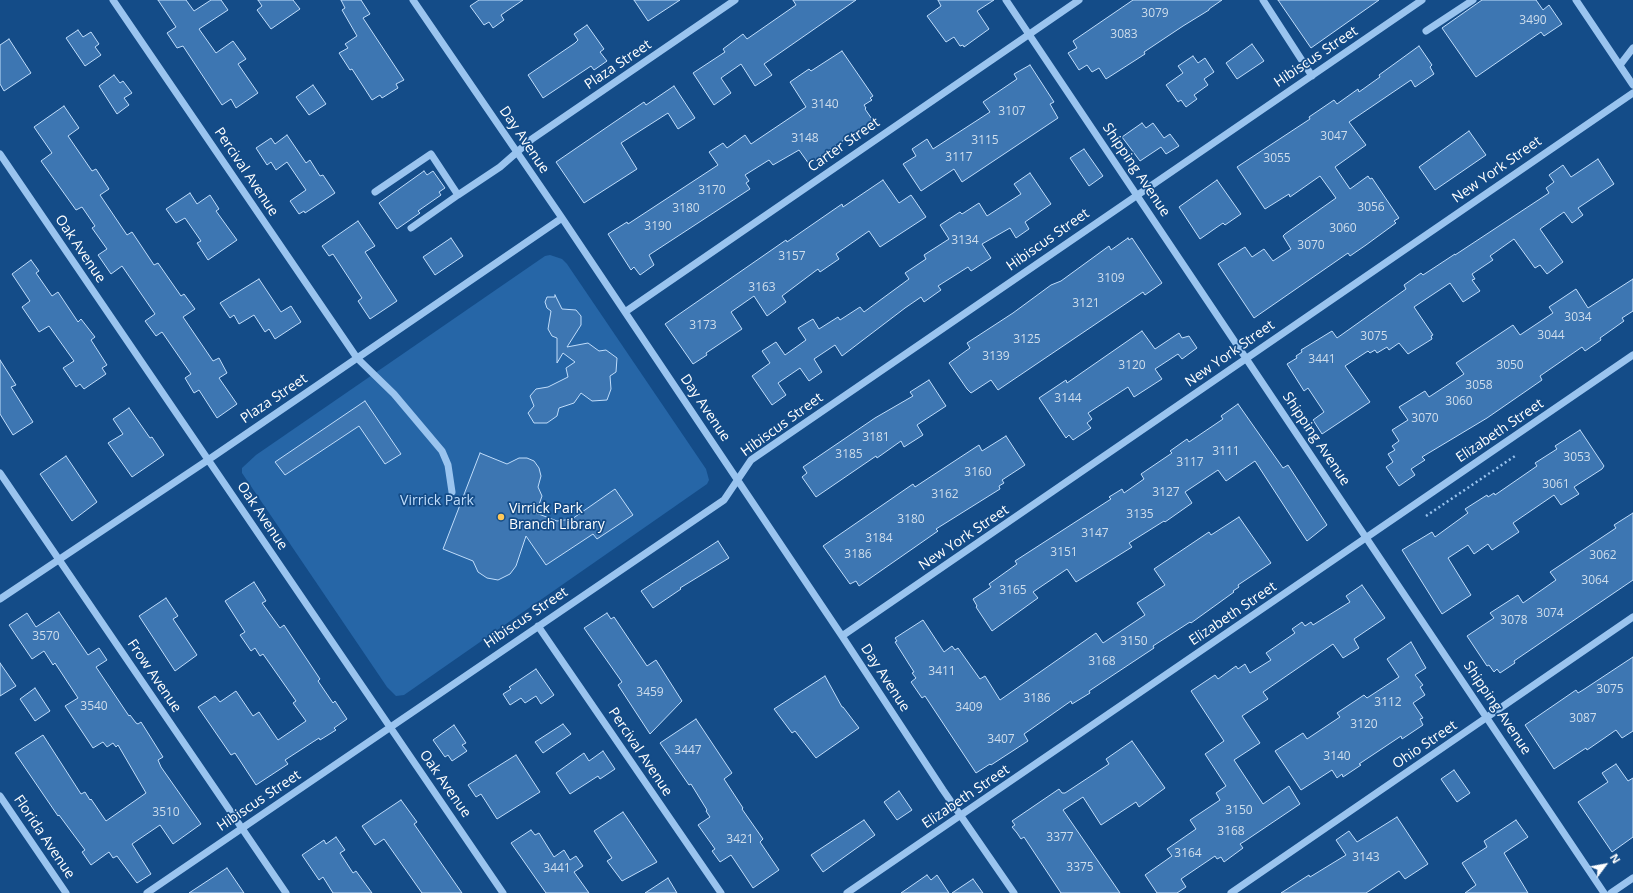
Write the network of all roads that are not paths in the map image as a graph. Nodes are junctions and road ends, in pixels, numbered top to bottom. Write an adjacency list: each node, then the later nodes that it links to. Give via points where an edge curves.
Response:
1 (113, 0): 26 (street, Percival Avenue)
2 (413, 0): 17 (street, Day Avenue)
3 (735, 0): 17 (street, Plaza Street)
4 (1006, 0): 11 (street, Shipping Avenue)
5 (1079, 0): 11 (street, Carter Street)
6 (1263, 0): 14 (street)
7 (1422, 0): 14 (street, Hibiscus Street)
8 (1473, 0): 10 (street)
9 (1576, 0): 13 (street)
10 (1426, 31)
11 (1029, 34): 21 (street, Shipping Avenue); 24 (street, Carter Street)
12 (1633, 48): 13 (street)
13 (1620, 65): 15 (street)
14 (1312, 76): 21 (street, Hibiscus Street)
15 (1633, 85)
16 (1633, 93): 27 (street, New York Street)
17 (516, 152): 20 (street, Plaza Street, via 500,167); 22 (street, Day Avenue)
18 (0, 154): 28 (street, Oak Avenue)
19 (375, 192): 20 (street, via 431,154)
20 (458, 195): 23 (street, Plaza Street)
21 (1136, 195): 27 (street, Shipping Avenue); 30 (street, Hibiscus Street, via 751,460)
22 (562, 218): 24 (street, Day Avenue); 26 (street, Plaza Street)
23 (411, 228)
24 (624, 312): 30 (street, Day Avenue)
25 (1633, 355): 32 (street, Elizabeth Street)
26 (356, 358): 28 (street, Plaza Street); 31 (street, Percival Avenue, via 394,394 442,451 448,464)
27 (1246, 360): 32 (street, Shipping Avenue); 37 (street, New York Street)
28 (208, 460): 33 (street, Plaza Street); 39 (street, Oak Avenue)
29 (0, 474): 33 (street, Frow Avenue)
30 (737, 479): 36 (street, Hibiscus Street, via 724,500); 37 (street, Day Avenue)
31 (452, 492)
32 (1367, 538): 38 (street, Shipping Avenue); 41 (street, Elizabeth Street)
33 (59, 560): 34 (street, Plaza Street); 42 (street, Frow Avenue)
34 (0, 599)
35 (1633, 617): 38 (street, Ohio Street)
36 (538, 626): 39 (street, Hibiscus Street); 48 (street, Percival Avenue)
37 (842, 636): 41 (street, Day Avenue)
38 (1488, 717): 51 (street, Ohio Street); 52 (street, Shipping Avenue)
39 (390, 727): 42 (street, Hibiscus Street); 47 (street, Oak Avenue)
40 (0, 796): 44 (street, Florida Avenue)
41 (961, 816): 49 (street, Elizabeth Street); 50 (street, Day Avenue)
42 (242, 828): 45 (street, Hibiscus Street); 46 (street, Frow Avenue)
43 (1633, 878): 53 (street)
44 (66, 893)
45 (147, 893)
46 (286, 893)
47 (504, 893)
48 (720, 893)
49 (847, 893)
50 (1014, 893)
51 (1231, 893)
52 (1604, 893)
53 (1611, 893)

